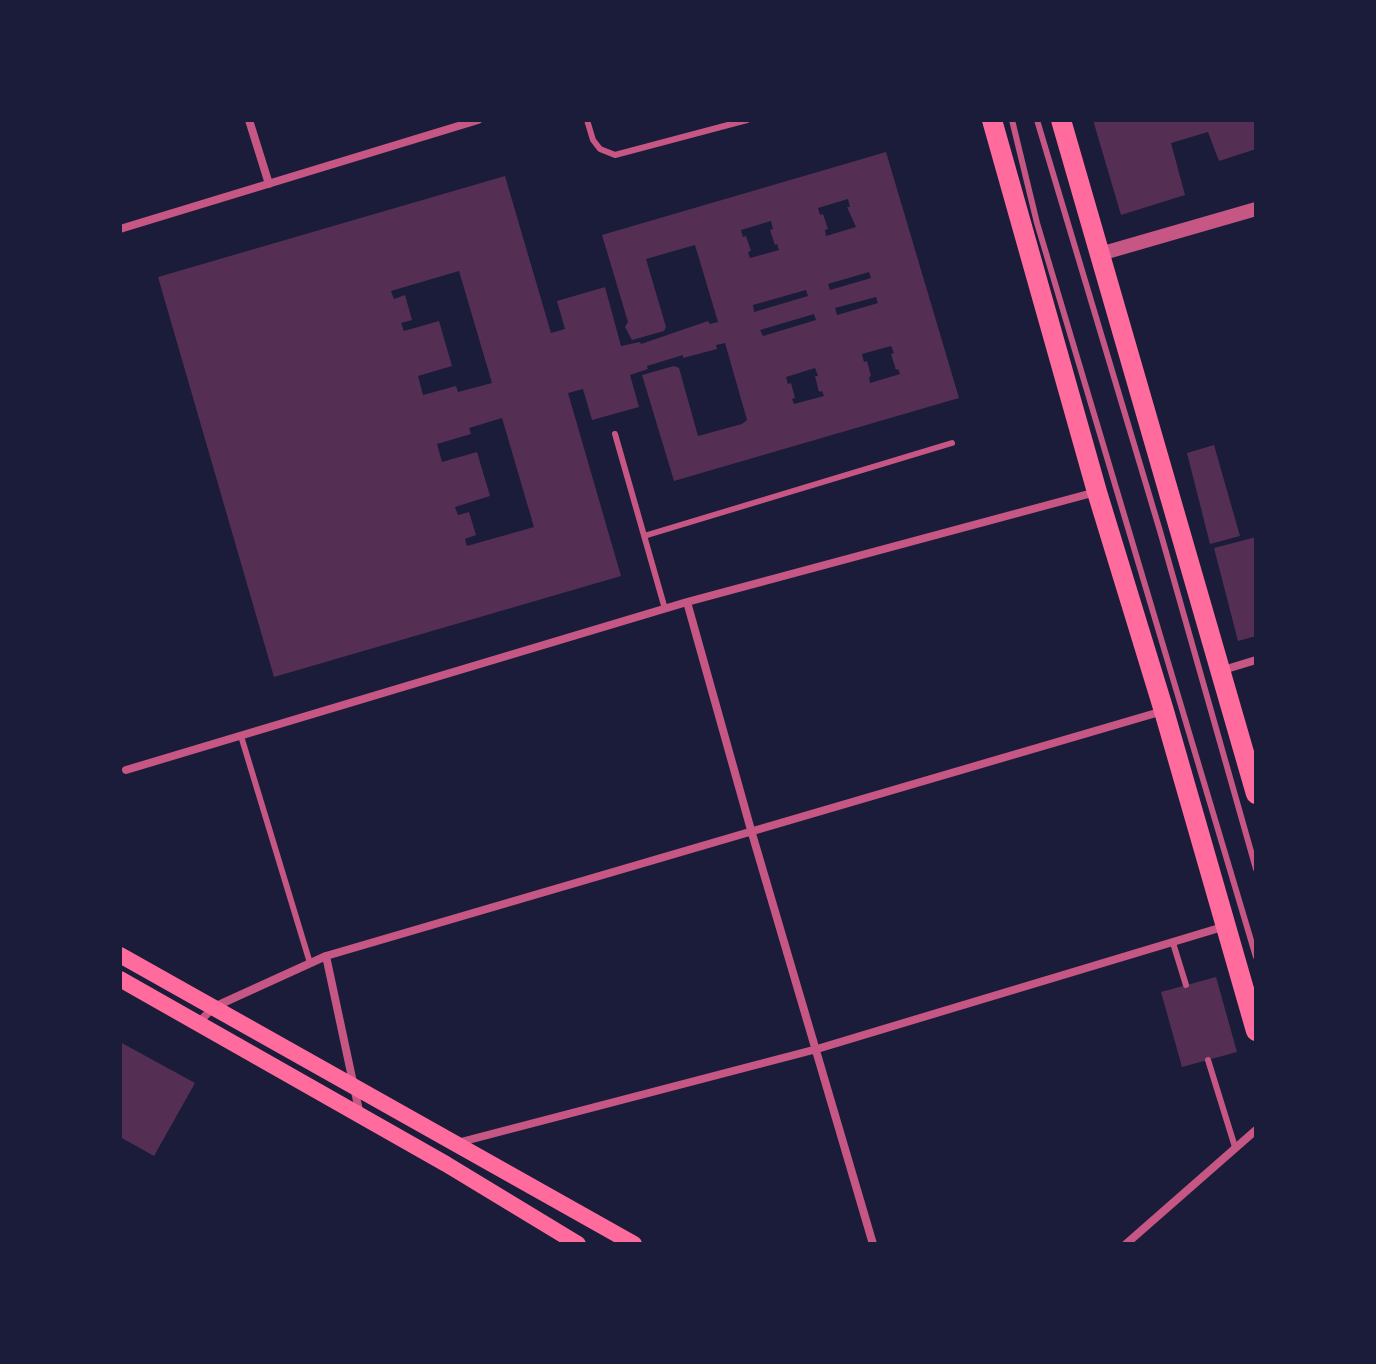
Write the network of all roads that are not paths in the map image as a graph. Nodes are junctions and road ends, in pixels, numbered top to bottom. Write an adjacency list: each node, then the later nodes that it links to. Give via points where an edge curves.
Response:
1 (249, 120): 9 (street)
2 (478, 120): 9 (street)
3 (587, 120): 4 (lane, via 600,149 615,155)
4 (747, 120)
5 (992, 120): 15 (main road)
6 (1012, 120): 31 (lane, via 1037,223)
7 (1037, 120): 26 (lane)
8 (1061, 120): 12 (main road)
9 (269, 184): 11 (street)
10 (1256, 209): 12 (street)
11 (120, 229)
12 (1100, 254): 20 (main road)
13 (615, 434): 16 (lane)
14 (952, 443): 16 (lane)
15 (1097, 492): 17 (street); 21 (main road)
16 (644, 536): 18 (lane)
17 (687, 602): 18 (street); 25 (street)
18 (665, 609): 22 (street)
19 (1256, 660): 20 (street)
20 (1219, 671): 24 (main road)
21 (1164, 711): 25 (street); 27 (main road)
22 (241, 736): 23 (street); 32 (lane)
23 (126, 770)
24 (1256, 794)
25 (751, 830): 30 (street); 38 (street)
26 (1256, 869)
27 (1226, 926): 28 (street); 37 (main road)
28 (1173, 943): 34 (lane); 38 (street)
29 (120, 955): 35 (main road)
30 (326, 956): 32 (street); 40 (street)
31 (1256, 957)
32 (310, 963): 35 (street)
33 (120, 979): 36 (main road)
34 (1186, 985)
35 (214, 1007): 36 (street); 40 (main road)
36 (198, 1023): 41 (main road)
37 (1256, 1031)
38 (817, 1049): 43 (street); 47 (street)
39 (1208, 1060): 44 (lane)
40 (353, 1084): 41 (street); 43 (main road)
41 (360, 1115): 45 (main road)
42 (1256, 1130): 44 (street)
43 (457, 1143): 46 (main road)
44 (1235, 1147): 48 (street)
45 (578, 1244)
46 (634, 1244)
47 (873, 1244)
48 (1126, 1244)

